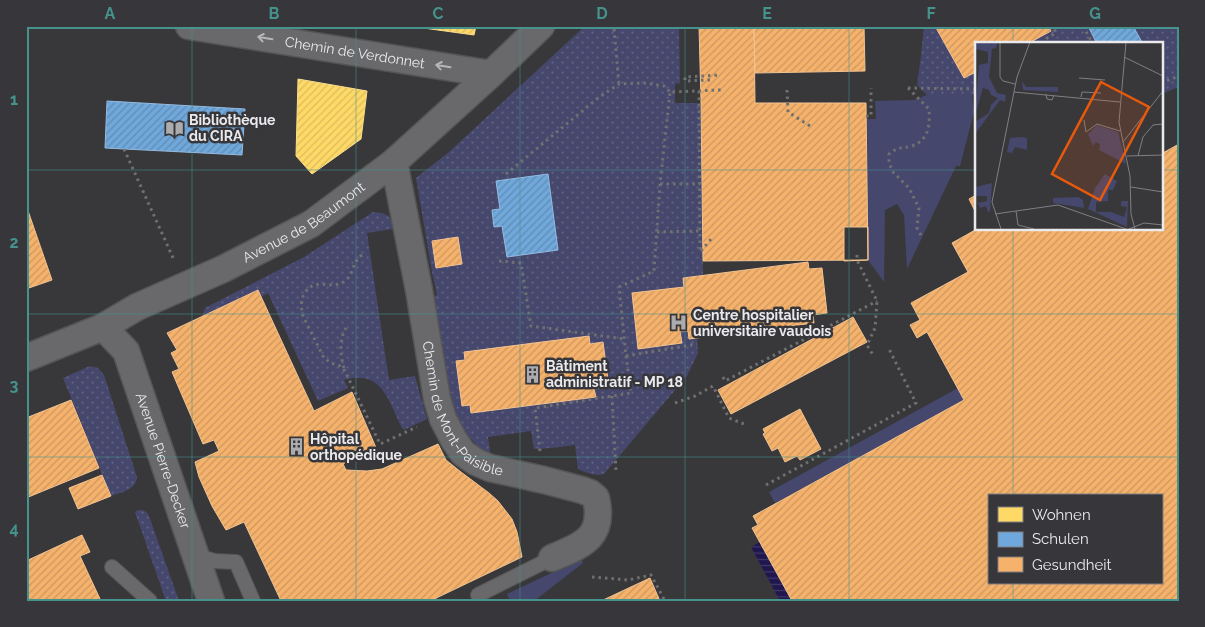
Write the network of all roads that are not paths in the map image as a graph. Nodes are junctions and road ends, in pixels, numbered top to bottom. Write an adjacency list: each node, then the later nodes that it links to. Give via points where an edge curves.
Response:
1 (189, 26): 3 (street, Chemin de Verdonnet, one-way to 1)
2 (541, 26): 3 (street, Avenue de Beaumont)
3 (491, 74): 4 (street, Avenue de Beaumont)
4 (394, 162): 5 (street, Avenue de Beaumont, via 311,224 223,269 137,307); 8 (street, Chemin de Mont-Paisible, via 437,400 448,430 463,453 476,462 590,493 596,498 599,517 586,541)
5 (103, 327): 6 (street, Avenue de Beaumont); 7 (street, Avenue Pierre-Decker, via 126,351)
6 (26, 358)
7 (195, 555): 12 (street, Avenue Pierre-Decker); 13 (lane, via 214,561 236,562)
8 (552, 558): 10 (lane)
9 (112, 567): 11 (lane)
10 (478, 595)
11 (150, 601)
12 (211, 601)
13 (253, 601)

